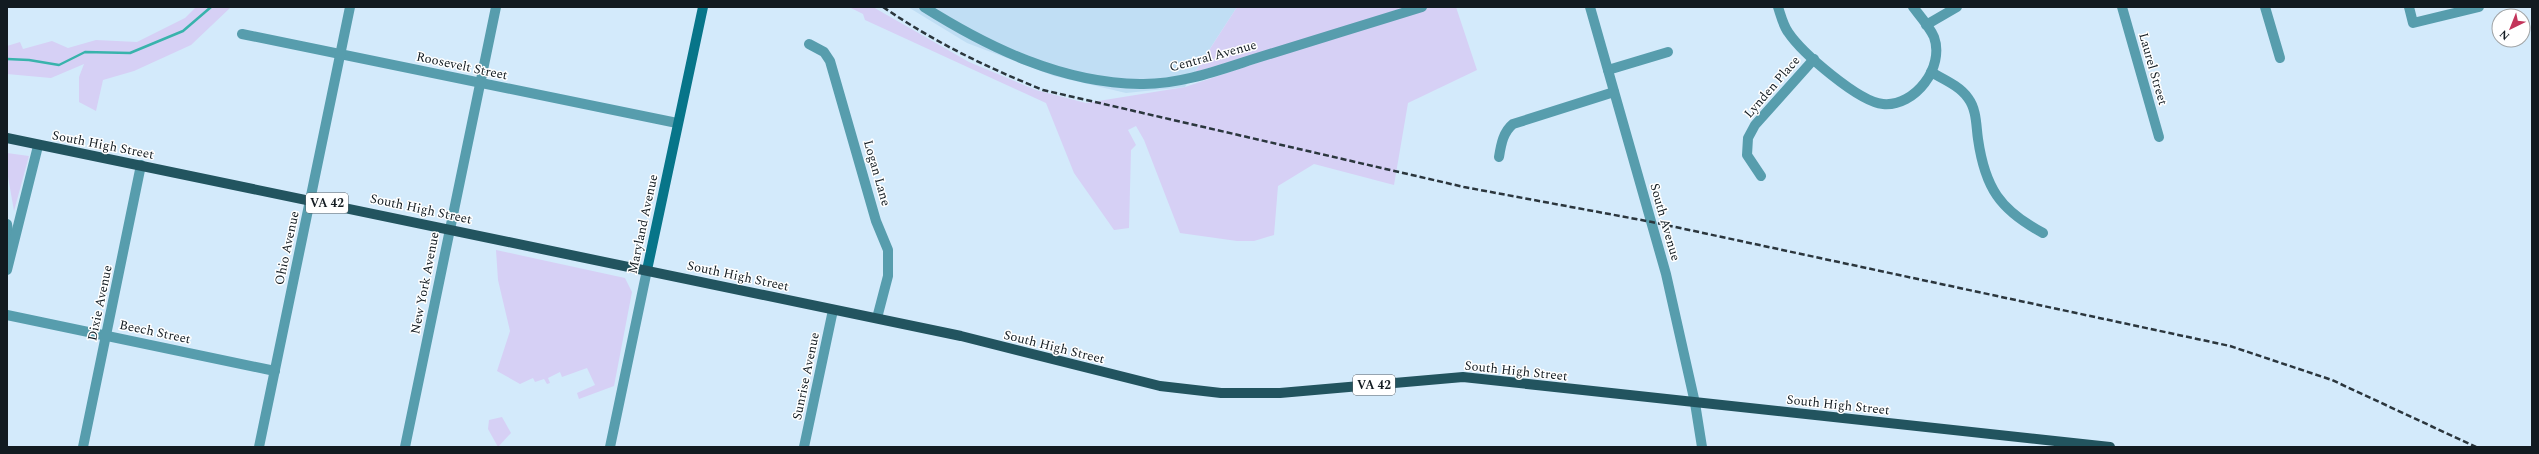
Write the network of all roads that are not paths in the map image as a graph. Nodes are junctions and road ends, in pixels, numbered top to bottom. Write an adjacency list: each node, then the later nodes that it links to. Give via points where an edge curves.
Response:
1 (350, 7): 18 (street, Ohio Avenue)
2 (496, 7): 23 (street, New York Avenue)
3 (703, 7): 25 (main road, Maryland Avenue)
4 (924, 7): 5 (street, Central Avenue, via 983,42 1033,62 1081,77 1141,84 1194,77)
5 (1422, 7)
6 (1590, 7): 21 (street, South Avenue)
7 (1778, 7): 20 (street, via 1788,32)
8 (1913, 7): 14 (street)
9 (1957, 7): 14 (street)
10 (2122, 7): 26 (street, Laurel Street)
11 (2265, 7): 19 (street)
12 (2409, 7): 13 (street, via 2413,23)
13 (2479, 7)
14 (1926, 25): 22 (street, via 1934,38 1936,49)
15 (242, 34): 18 (street, Roosevelt Street)
16 (809, 44): 41 (street, Logan Lane, via 824,52 830,61 876,220 888,250 888,276)
17 (1668, 52): 21 (street)
18 (341, 54): 23 (street, Roosevelt Street); 32 (street, Ohio Avenue)
19 (2280, 58)
20 (1814, 59): 22 (street, via 1856,94 1873,103 1900,102 1910,97); 31 (street, Lynden Place, via 1750,132 1747,155)
21 (1608, 70): 24 (street, South Avenue)
22 (1931, 72): 35 (street, via 1953,85 1970,101 1975,112 1979,143 1987,173 1999,201 2011,213)
23 (480, 83): 25 (street, Roosevelt Street); 34 (street, New York Avenue)
24 (1614, 92): 29 (street, via 1513,124 1507,129 1501,143); 44 (street, South Avenue, via 1674,303)
25 (677, 123): 38 (main road, Maryland Avenue)
26 (2159, 137)
27 (7, 138): 28 (main road, South High Street / VA 42)
28 (38, 146): 30 (main road, South High Street / VA 42); 36 (street)
29 (1499, 157)
30 (142, 165): 32 (main road, South High Street / VA 42); 42 (street, Dixie Avenue)
31 (1761, 176)
32 (311, 200): 34 (main road, South High Street / VA 42); 43 (street, Ohio Avenue)
33 (7, 224): 36 (street)
34 (449, 229): 38 (main road, South High Street / VA 42); 47 (street, New York Avenue)
35 (2043, 233)
36 (10, 255): 37 (street)
37 (7, 270)
38 (647, 270): 39 (main road, South High Street / VA 42); 48 (street, Maryland Avenue)
39 (833, 310): 41 (main road, South High Street / VA 42); 49 (street, Sunrise Avenue)
40 (7, 315): 42 (street, Beech Street)
41 (877, 318): 44 (main road, South High Street / VA 42, via 961,336 1160,386 1214,392 1280,393 1463,377)
42 (106, 335): 43 (street, Beech Street); 45 (street, Dixie Avenue)
43 (275, 371): 46 (street, Ohio Avenue)
44 (1695, 403): 50 (street, South Avenue); 51 (main road, South High Street / VA 42)
45 (83, 447)
46 (259, 447)
47 (405, 447)
48 (610, 447)
49 (804, 447)
50 (1702, 447)
51 (2110, 447)

